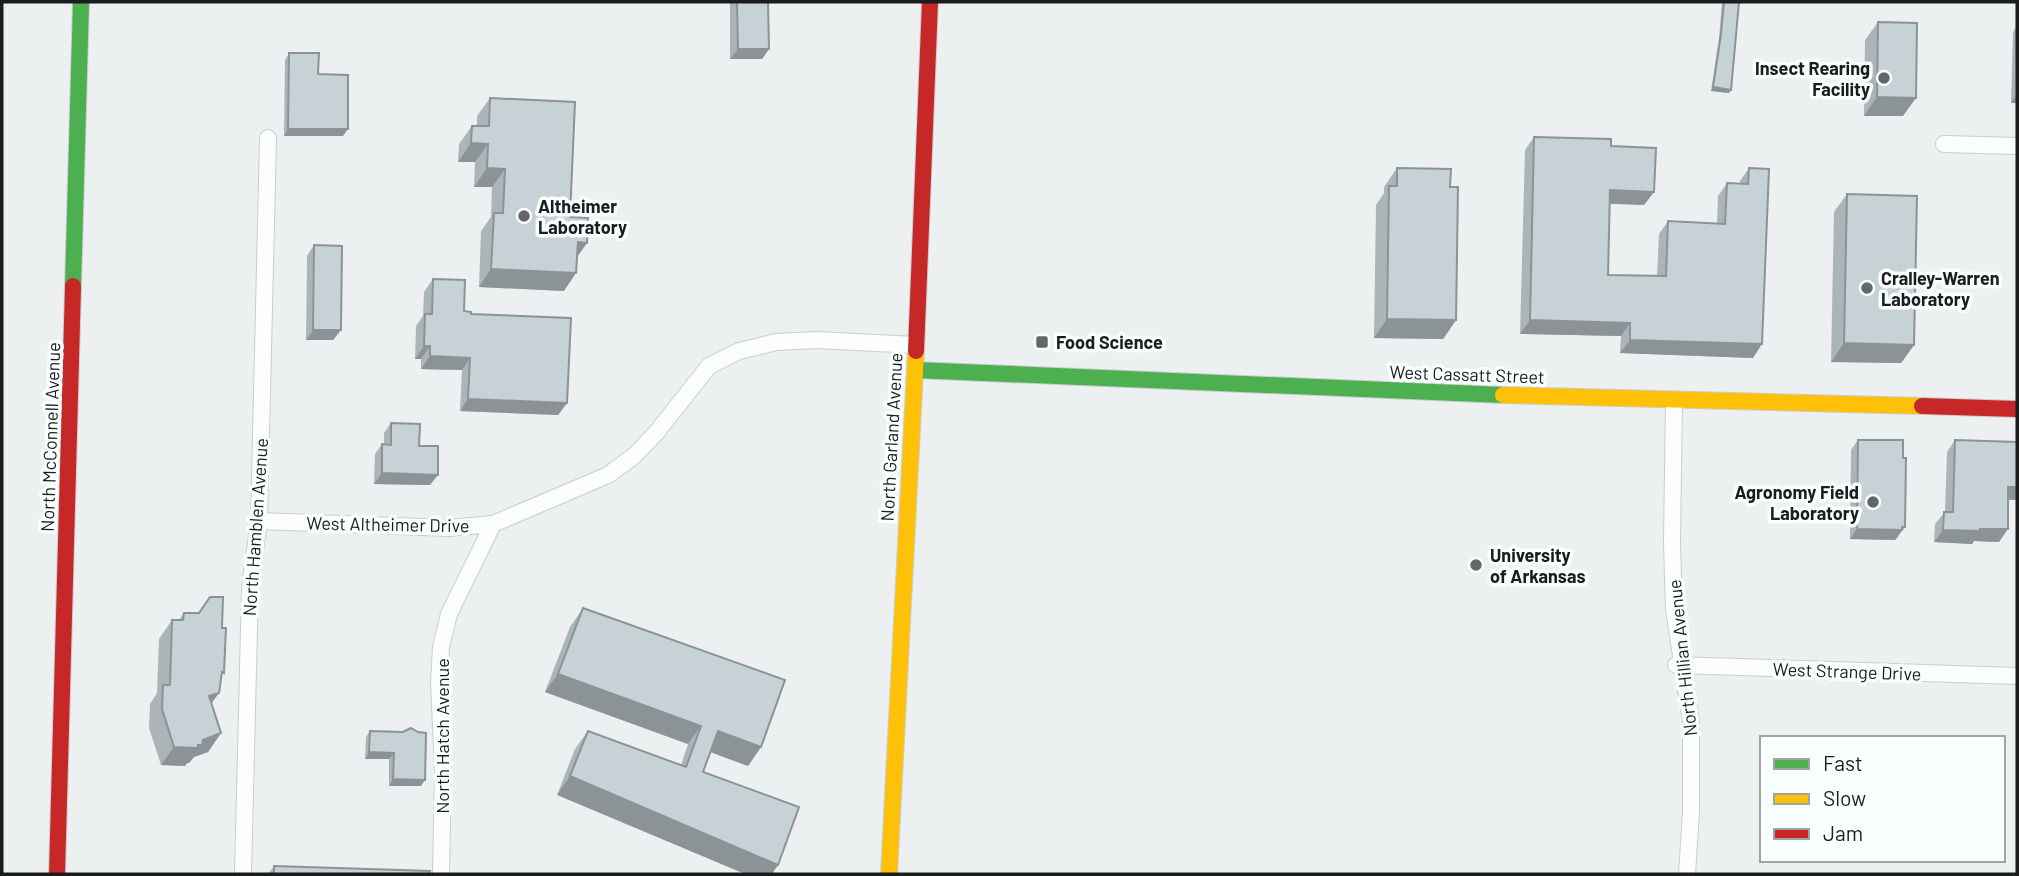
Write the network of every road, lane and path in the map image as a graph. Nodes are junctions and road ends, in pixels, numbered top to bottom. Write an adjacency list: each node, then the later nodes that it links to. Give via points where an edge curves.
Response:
1 (81, 2): 14 (street, North McConnell Avenue)
2 (930, 2): 6 (street, North Garland Avenue)
3 (268, 138): 10 (street, North Hamblen Avenue)
4 (1944, 144): 5 (street)
5 (2017, 146)
6 (916, 345): 7 (street, North Garland Avenue); 11 (street, West Altheimer Drive, via 817,340 776,342 739,351 709,366 656,433 608,475)
7 (915, 370): 8 (street, West Cassatt Street); 17 (street, North Garland Avenue)
8 (1674, 400): 9 (street, West Cassatt Street); 12 (street, North Hillian Avenue, via 1672,543)
9 (2017, 409)
10 (259, 521): 11 (street, West Altheimer Drive, via 449,528); 15 (street, North Hamblen Avenue, via 250,588)
11 (493, 524): 16 (street, North Hatch Avenue, via 449,614 441,647)
12 (1679, 666): 13 (street, West Strange Drive); 18 (street, North Hillian Avenue, via 1691,721)
13 (2017, 676)
14 (57, 874)
15 (243, 874)
16 (441, 874)
17 (889, 874)
18 (1687, 874)

